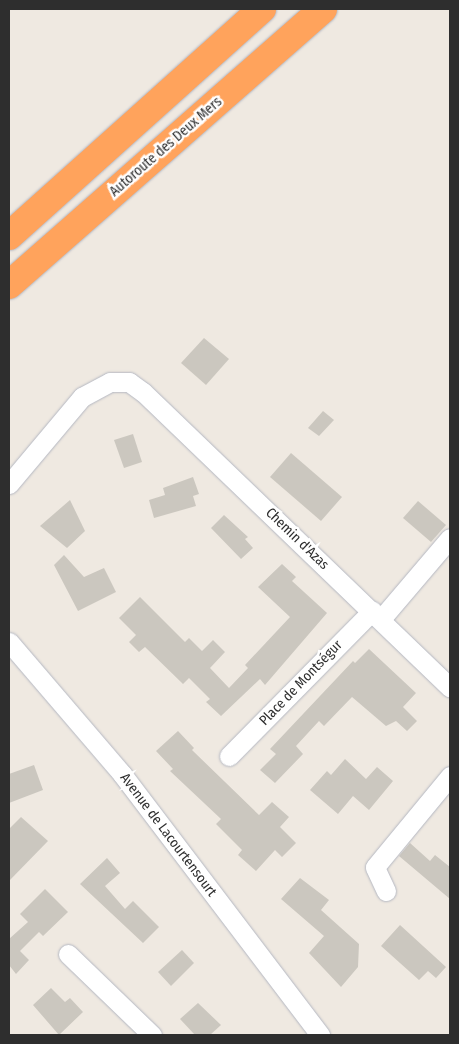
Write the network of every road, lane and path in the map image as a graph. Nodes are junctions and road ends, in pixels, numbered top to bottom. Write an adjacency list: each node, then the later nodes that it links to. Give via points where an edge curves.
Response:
1 (262, 9): 3 (highway)
2 (323, 9): 4 (highway, Autoroute des Deux Mers)
3 (9, 236)
4 (9, 285)
5 (9, 484): 7 (street, Chemin d'Azas, via 82,397 110,382 129,382 144,392)
6 (450, 538): 7 (street, Place de Montségur)
7 (376, 615): 9 (street, Chemin d'Azas); 10 (street, Place de Montségur)
8 (9, 642): 15 (street, Avenue de Lacourtensourt, via 122,774)
9 (450, 687)
10 (229, 756)
11 (450, 776): 12 (street, via 376,867)
12 (386, 891)
13 (68, 954): 14 (street)
14 (152, 1035)
15 (320, 1035)

